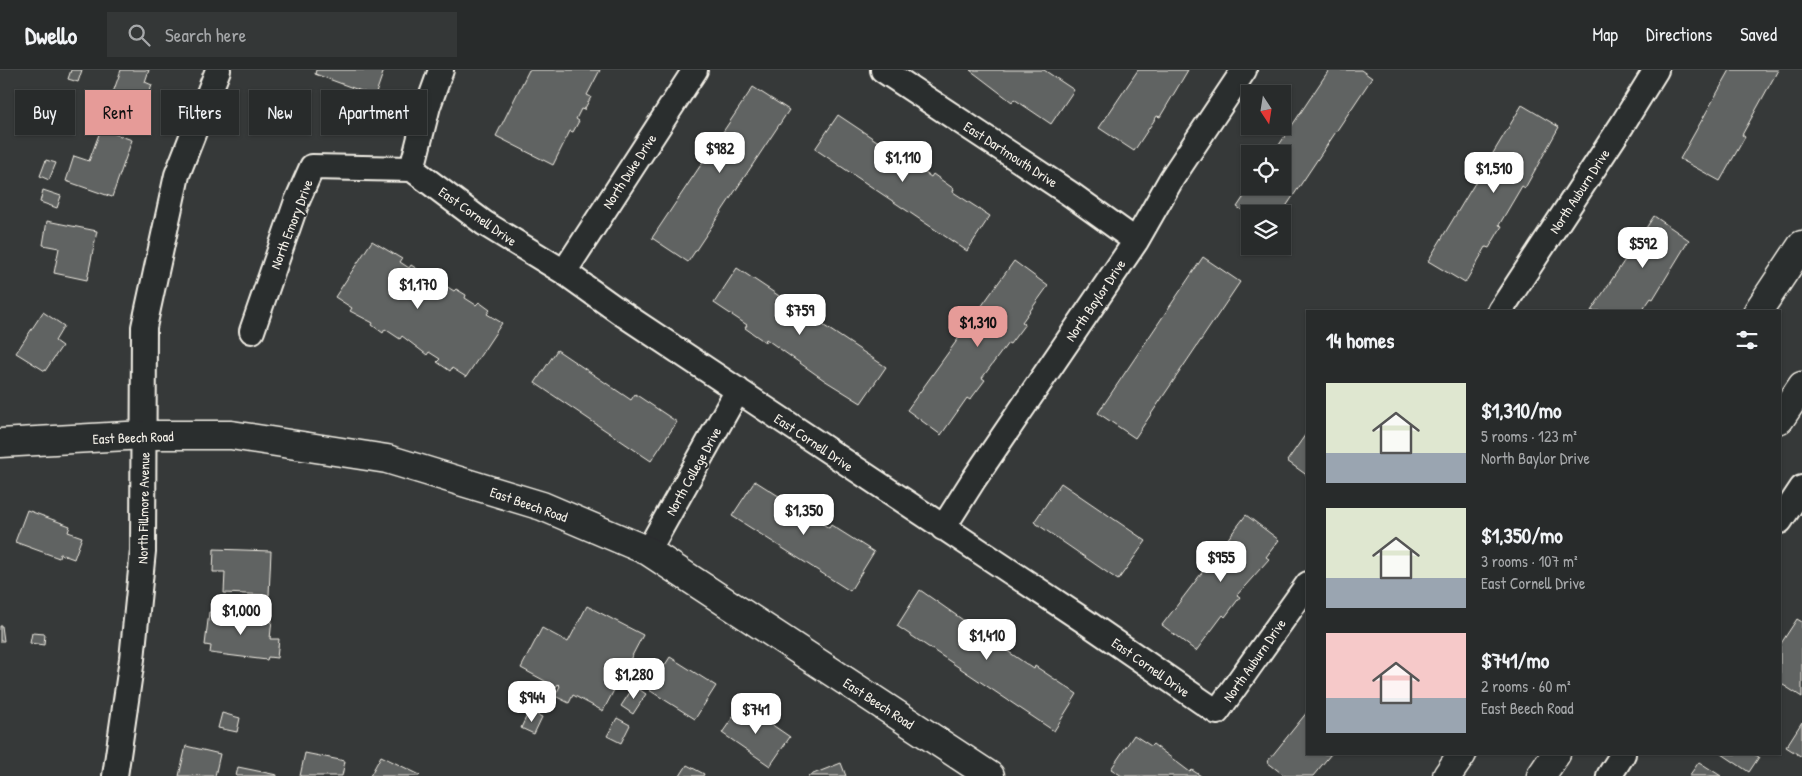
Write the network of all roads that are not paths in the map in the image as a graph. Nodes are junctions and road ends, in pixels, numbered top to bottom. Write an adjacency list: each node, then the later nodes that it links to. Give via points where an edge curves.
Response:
1 (218, 70): 17 (street, North Fillmore Avenue, via 177,175 144,327)
2 (441, 70): 7 (street)
3 (695, 70): 10 (street, North Duke Drive)
4 (883, 70): 8 (street, East Dartmouth Drive)
5 (1244, 70): 8 (street, North Baylor Drive, via 1172,178)
6 (1656, 70): 11 (street, North Auburn Drive)
7 (412, 169): 10 (street, East Cornell Drive, via 484,223); 13 (street, North Emory Drive, via 312,167)
8 (1136, 241): 21 (street, North Baylor Drive)
9 (1802, 245): 12 (street)
10 (564, 272): 15 (street, East Cornell Drive)
11 (1501, 310)
12 (1759, 310)
13 (252, 330)
14 (1802, 386): 16 (street)
15 (738, 390): 21 (street, East Cornell Drive); 22 (street, North College Drive)
16 (1781, 418)
17 (144, 435): 18 (street, East Beech Road); 22 (street, East Beech Road, via 231,435 387,459 542,506); 29 (street, North Fillmore Avenue, via 143,551)
18 (0, 443)
19 (1802, 488): 20 (street)
20 (1781, 520)
21 (943, 528): 24 (street, East Cornell Drive)
22 (648, 551): 28 (street, East Beech Road)
23 (1306, 587): 24 (street, North Auburn Drive)
24 (1218, 712)
25 (1461, 755): 30 (street)
26 (1555, 755): 31 (street)
27 (1623, 755): 32 (street)
28 (985, 774)
29 (115, 776)
30 (1447, 776)
31 (1541, 776)
32 (1608, 776)

